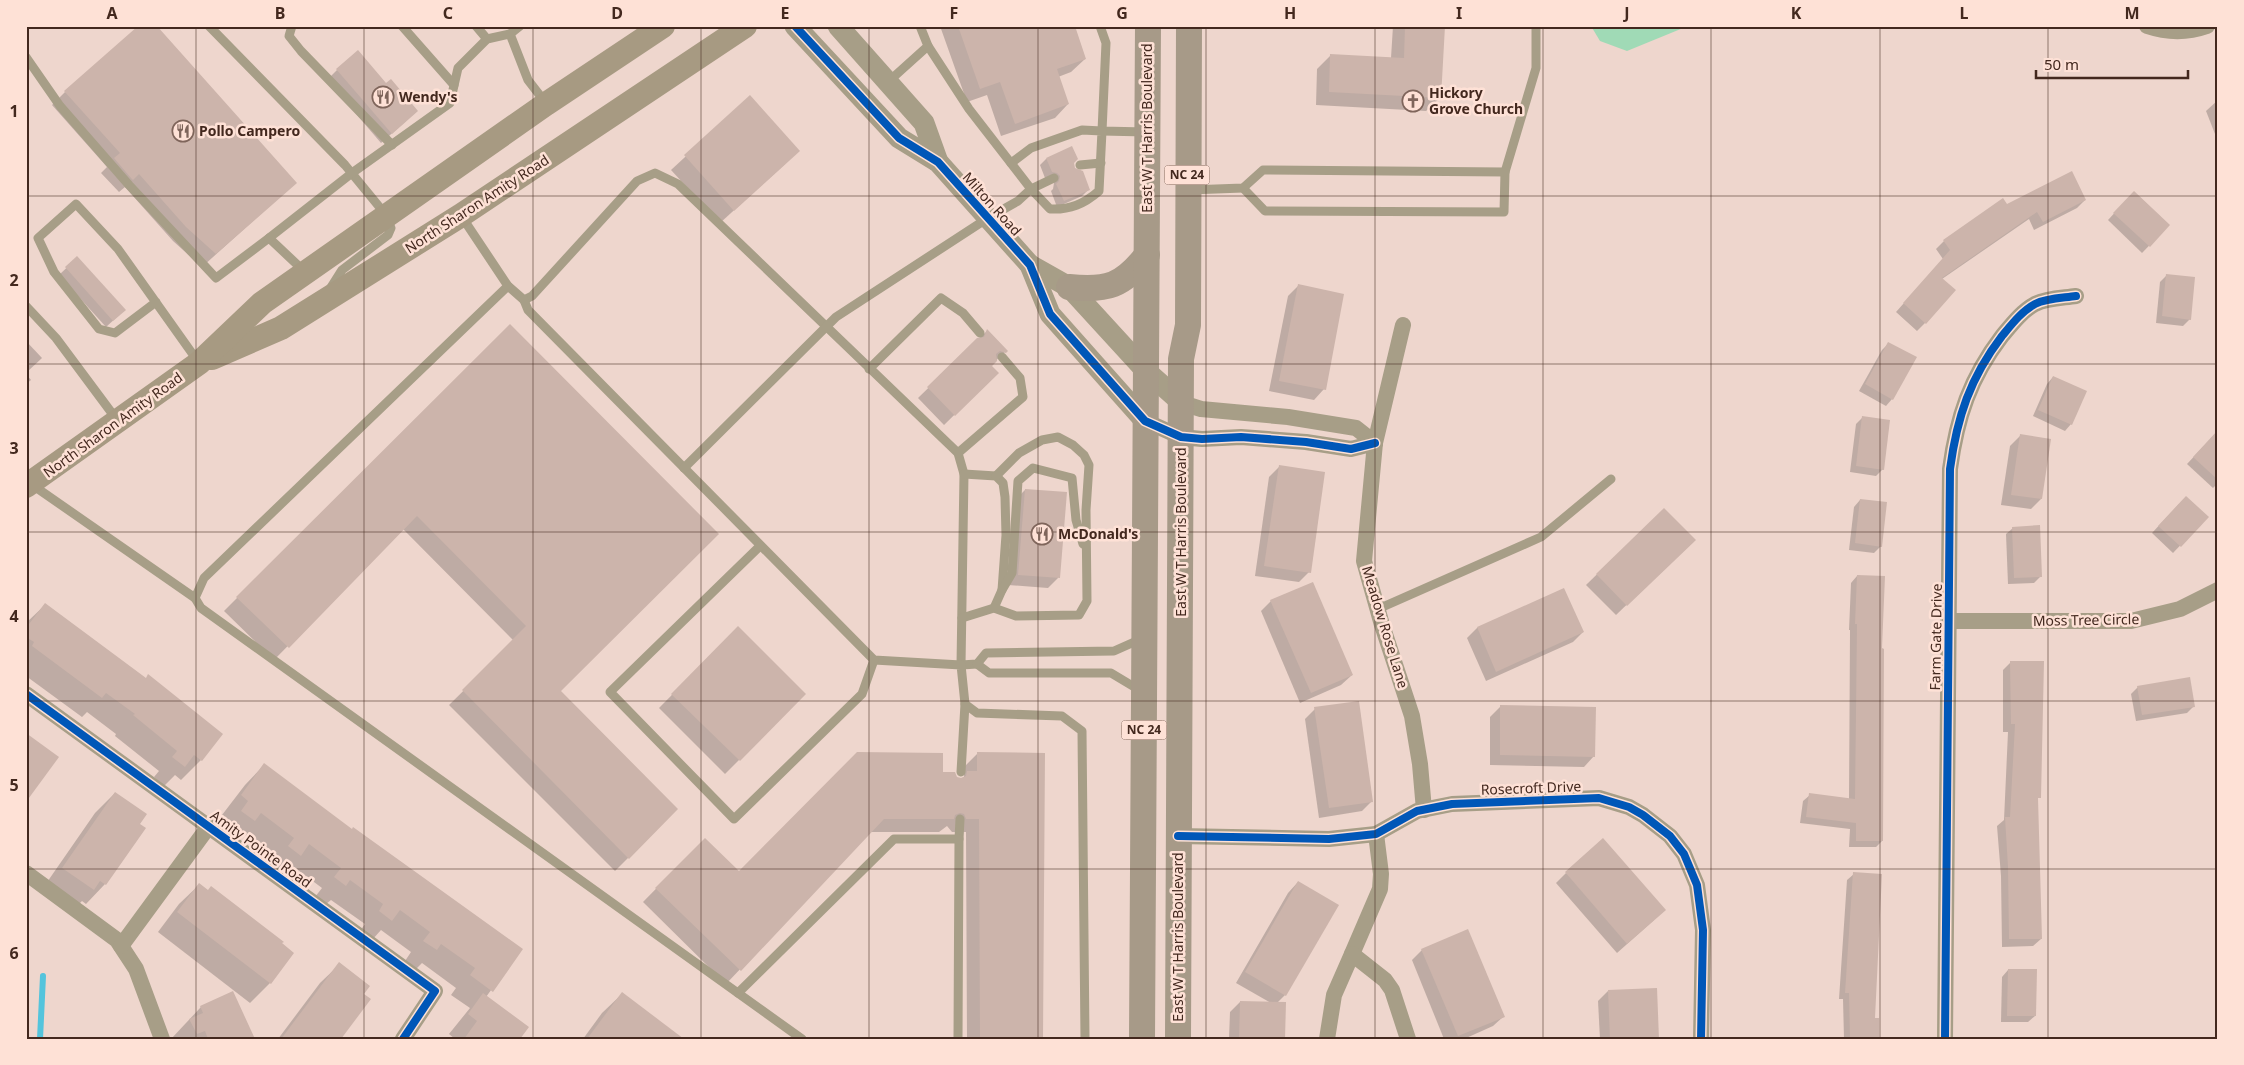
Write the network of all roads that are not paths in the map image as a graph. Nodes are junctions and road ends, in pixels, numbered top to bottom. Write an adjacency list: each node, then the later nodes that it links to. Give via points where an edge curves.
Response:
1 (209, 26): 32 (lane)
2 (292, 26): 26 (lane, via 289,36 301,51)
3 (402, 26): 22 (lane)
4 (476, 26): 18 (lane)
5 (520, 26): 17 (lane)
6 (663, 26): 23 (main road, North Sharon Amity Road)
7 (745, 26): 38 (main road, North Sharon Amity Road)
8 (795, 26): 27 (street, Milton Road, via 898,138)
9 (838, 26): 21 (street, Milton Road)
10 (920, 26): 19 (lane)
11 (1100, 26): 24 (lane, via 1106,43)
12 (1148, 26): 25 (main road, East W T Harris Boulevard / NC 24)
13 (1189, 26): 36 (main road, East W T Harris Boulevard / NC 24)
14 (1536, 26): 31 (lane, via 1536,68)
15 (2147, 26): 16 (street, via 2171,32)
16 (2207, 26)
17 (510, 34): 18 (lane); 23 (lane, via 528,80)
18 (487, 38): 22 (lane, via 458,68)
19 (928, 46): 21 (lane); 28 (lane, via 969,109)
20 (26, 57): 40 (lane, via 60,106 129,186 216,278)
21 (888, 82): 27 (street, Milton Road, via 924,123)
22 (454, 85): 26 (lane, via 450,103)
23 (546, 104): 37 (main road, North Sharon Amity Road)
24 (1102, 131): 25 (lane); 28 (lane, via 1082,130 1031,148); 29 (lane)
25 (1146, 132): 41 (main road, East W T Harris Boulevard / NC 24)
26 (392, 145): 32 (lane)
27 (938, 162): 39 (street, Milton Road)
28 (1011, 163): 35 (lane)
29 (1101, 163): 30 (lane); 35 (lane, via 1099,192 1086,202 1064,210 1050,209)
30 (1080, 166)
31 (1505, 172): 34 (lane, via 1263,170); 34 (lane, via 1504,212 1265,211)
32 (352, 173): 37 (lane); 40 (lane)
33 (1054, 178): 35 (lane)
34 (1243, 188): 36 (lane)
35 (1031, 189): 39 (lane, via 1018,201)
36 (1187, 190): 58 (main road, East W T Harris Boulevard / NC 24, via 1188,325 1181,359)
37 (386, 215): 43 (main road, North Sharon Amity Road); 49 (lane, via 390,228 388,235 342,270)
38 (460, 216): 44 (lane); 49 (main road, North Sharon Amity Road)
39 (988, 218): 42 (street, Milton Road); 52 (lane)
40 (269, 238): 43 (lane)
41 (1147, 255): 45 (main road, via 1137,269 1115,284 1101,289); 57 (main road, East W T Harris Boulevard / NC 24)
42 (1030, 266): 45 (street, Milton Road); 60 (street, Milton Road, via 1050,314)
43 (306, 272): 55 (main road, North Sharon Amity Road, via 262,303)
44 (508, 286): 47 (lane); 73 (lane, via 204,578)
45 (1070, 287): 57 (street, Milton Road)
46 (2076, 296): 77 (street, Farm Gate Drive, via 2045,300 2026,310 1989,354 1972,383 1955,433 1950,469)
47 (524, 300): 52 (lane, via 532,296 637,182 655,173 678,184); 64 (lane, via 528,310)
48 (156, 302): 48 (lane, via 118,249 76,204 38,238 54,272 99,330 115,333); 55 (lane)
49 (320, 304): 55 (main road, North Sharon Amity Road, via 281,328)
50 (26, 306): 59 (lane, via 56,338)
51 (1403, 325): 62 (street, Meadow Rose Lane)
52 (825, 326): 56 (lane); 64 (lane)
53 (980, 333): 56 (lane, via 964,313 942,298)
54 (1002, 357): 63 (lane, via 1020,378 1023,397)
55 (199, 363): 59 (main road, North Sharon Amity Road)
56 (870, 369): 63 (lane)
57 (1145, 370): 58 (street, Milton Road); 60 (main road, East W T Harris Boulevard / NC 24)
58 (1182, 403): 61 (main road, East W T Harris Boulevard / NC 24); 62 (street, via 1201,410 1288,417 1356,428)
59 (117, 420): 68 (main road, North Sharon Amity Road)
60 (1145, 421): 61 (street); 78 (main road, East W T Harris Boulevard / NC 24)
61 (1181, 437): 62 (street, via 1241,437 1351,449); 90 (main road, East W T Harris Boulevard / NC 24)
62 (1375, 444): 75 (street, Meadow Rose Lane, via 1364,560)
63 (958, 453): 65 (lane)
64 (684, 468): 69 (lane)
65 (964, 474): 66 (lane); 76 (lane)
66 (996, 476): 70 (lane, via 1019,453 1042,440 1058,437 1073,445 1089,465); 71 (lane, via 1006,497)
67 (1611, 479): 75 (lane, via 1541,537)
68 (28, 485): 73 (lane)
69 (760, 546): 79 (lane); 79 (lane, via 610,692 734,819 862,694)
70 (1086, 556): 71 (lane, via 1076,520 1072,478 1033,468 1018,481 1012,573); 74 (lane, via 1087,601 1079,615 1016,616)
71 (1002, 590): 74 (lane)
72 (2218, 590): 77 (street, Moss Tree Circle, via 2180,610 2131,621)
73 (195, 598): 95 (lane, via 201,608)
74 (994, 608): 76 (lane)
75 (1378, 609): 86 (street, Meadow Rose Lane, via 1412,716)
76 (962, 618): 81 (lane)
77 (1948, 621): 106 (street, Farm Gate Drive)
78 (1144, 638): 80 (lane, via 1114,651 986,653); 82 (main road, East W T Harris Boulevard / NC 24)
79 (874, 660): 81 (lane)
80 (977, 664): 81 (lane); 82 (lane, via 988,673 1111,673)
81 (961, 665): 84 (lane)
82 (1143, 692): 101 (main road, East W T Harris Boulevard / NC 24)
83 (26, 694): 88 (street, Amity Pointe Road)
84 (965, 704): 85 (lane); 100 (lane, via 977,713 1062,716 1082,731)
85 (961, 772)
86 (1424, 810): 89 (street, Rosecroft Drive); 105 (street, Rosecroft Drive, via 1452,804 1599,798 1629,808 1654,822 1684,854 1698,885 1703,930)
87 (960, 819): 91 (lane)
88 (209, 826): 93 (street); 97 (street, Amity Pointe Road, via 435,991)
89 (1376, 834): 90 (street, Rosecroft Drive, via 1329,839); 94 (street, via 1380,889)
90 (1178, 836): 102 (main road, East W T Harris Boulevard / NC 24)
91 (959, 839): 95 (lane, via 894,839); 99 (lane)
92 (26, 873): 93 (street, via 118,940)
93 (121, 946): 96 (street, via 136,969)
94 (1352, 954): 103 (street, via 1334,995); 104 (street, via 1392,990)
95 (738, 993): 98 (lane)
96 (162, 1039)
97 (404, 1039)
98 (802, 1039)
99 (958, 1039)
100 (1085, 1039)
101 (1142, 1039)
102 (1178, 1039)
103 (1327, 1039)
104 (1408, 1039)
105 (1701, 1039)
106 (1945, 1039)

